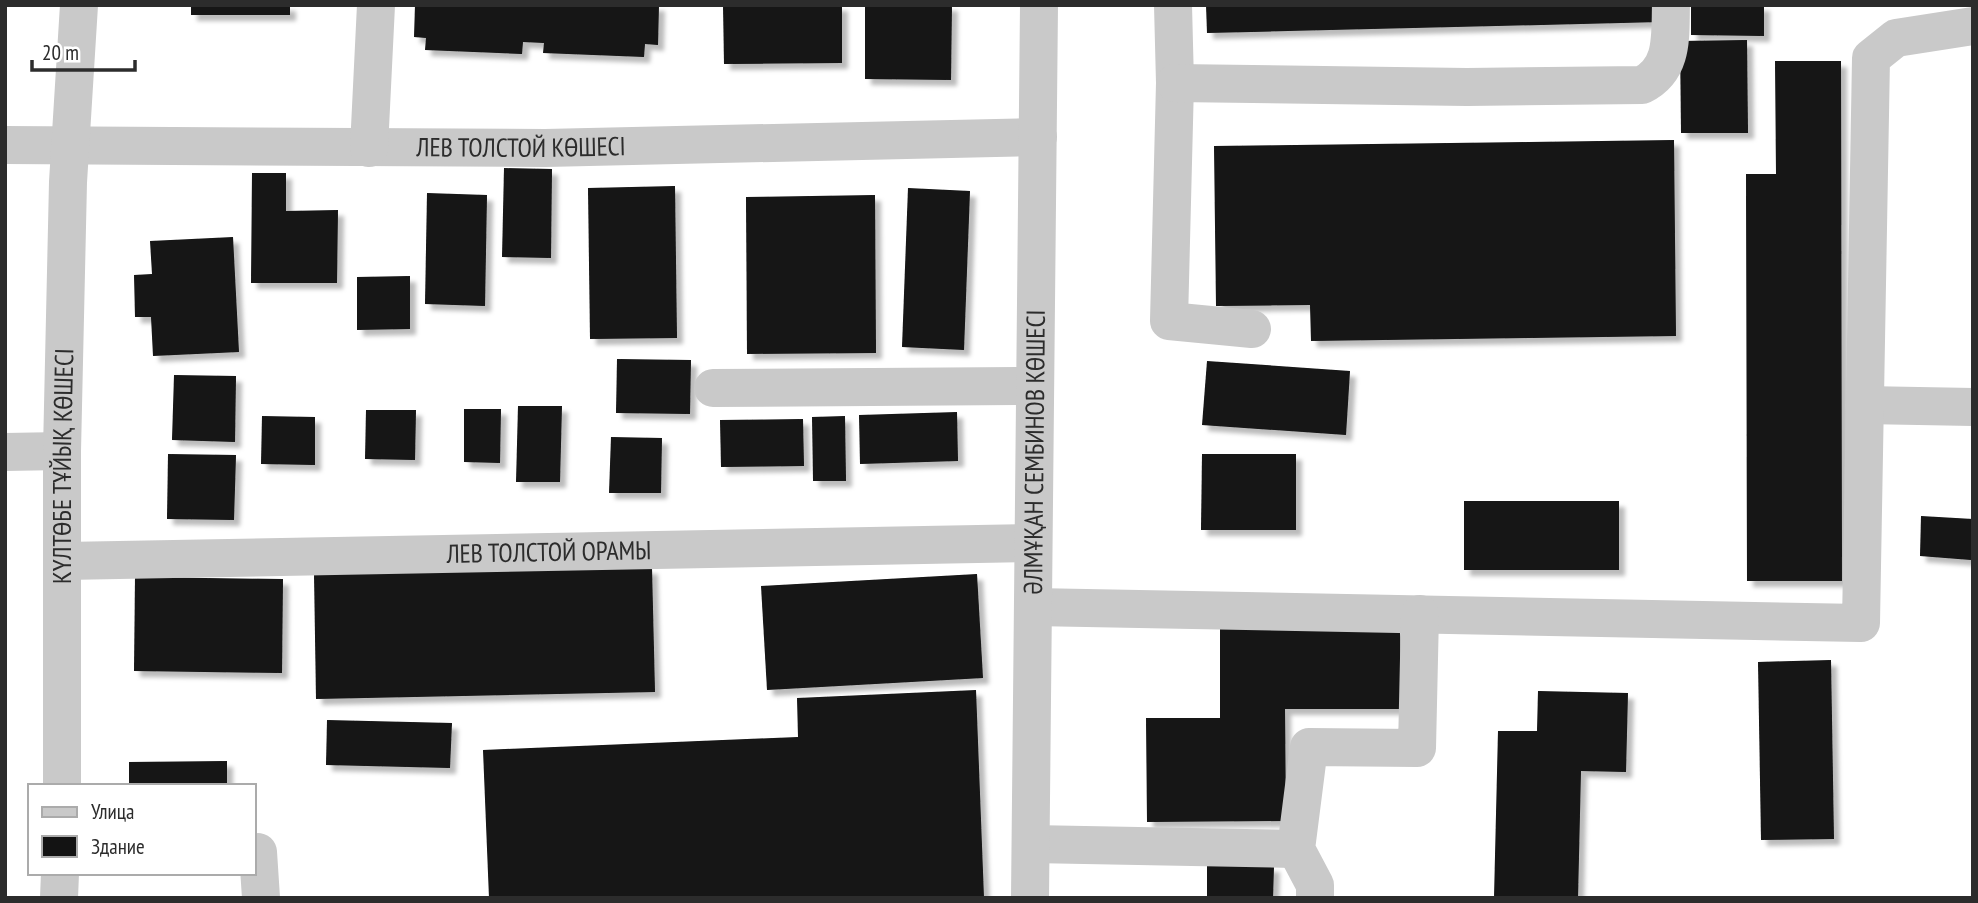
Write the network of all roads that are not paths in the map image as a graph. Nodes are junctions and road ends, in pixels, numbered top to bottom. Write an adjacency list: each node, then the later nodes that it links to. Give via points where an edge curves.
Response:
1 (79, 5): 10 (street, КҮЛТӨБЕ ТҰЙЫҚ КӨШЕСІ)
2 (376, 5): 11 (street)
3 (1039, 5): 8 (street, ӘЛМҰҚАН СЕМБИНОВ КӨШЕСІ)
4 (1172, 5): 7 (street)
5 (1671, 5): 7 (street, via 1670,48 1657,78 1642,85)
6 (1973, 26): 15 (street, via 1896,38 1871,58)
7 (1175, 83): 12 (street, via 1169,321)
8 (1038, 137): 11 (street, ЛЕВ ТОЛСТОЙ КӨШЕСІ); 13 (street, ӘЛМҰҚАН СЕМБИНОВ КӨШЕСІ)
9 (5, 145): 10 (street, ЛЕВ ТОЛСТОЙ КӨШЕСІ)
10 (71, 146): 11 (street, ЛЕВ ТОЛСТОЙ КӨШЕСІ); 17 (street, КҮЛТӨБЕ ТҰЙЫҚ КӨШЕСІ)
11 (369, 148)
12 (1252, 330)
13 (1035, 386): 14 (street); 19 (street, ӘЛМҰҚАН СЕМБИНОВ КӨШЕСІ)
14 (713, 388)
15 (1864, 405): 16 (street); 22 (street, via 1861,623)
16 (1973, 407)
17 (62, 451): 18 (street); 20 (street, КҮЛТӨБЕ ТҰЙЫҚ КӨШЕСІ)
18 (5, 452)
19 (1033, 543): 20 (street, ЛЕВ ТОЛСТОЙ ОРАМЫ); 21 (street, ӘЛМҰҚАН СЕМБИНОВ КӨШЕСІ)
20 (64, 561): 23 (street, КҮЛТӨБЕ ТҰЙЫҚ КӨШЕСІ)
21 (1033, 607): 22 (street); 24 (street, ӘЛМҰҚАН СЕМБИНОВ КӨШЕСІ)
22 (1420, 614): 25 (street, via 1417,748 1308,747)
23 (62, 784)
24 (1031, 844): 25 (street); 30 (street, ӘЛМҰҚАН СЕМБИНОВ КӨШЕСІ)
25 (1296, 849): 31 (street, via 1315,885)
26 (256, 852): 29 (street)
27 (60, 875): 28 (street)
28 (59, 898)
29 (261, 898)
30 (1030, 898)
31 (1315, 898)

